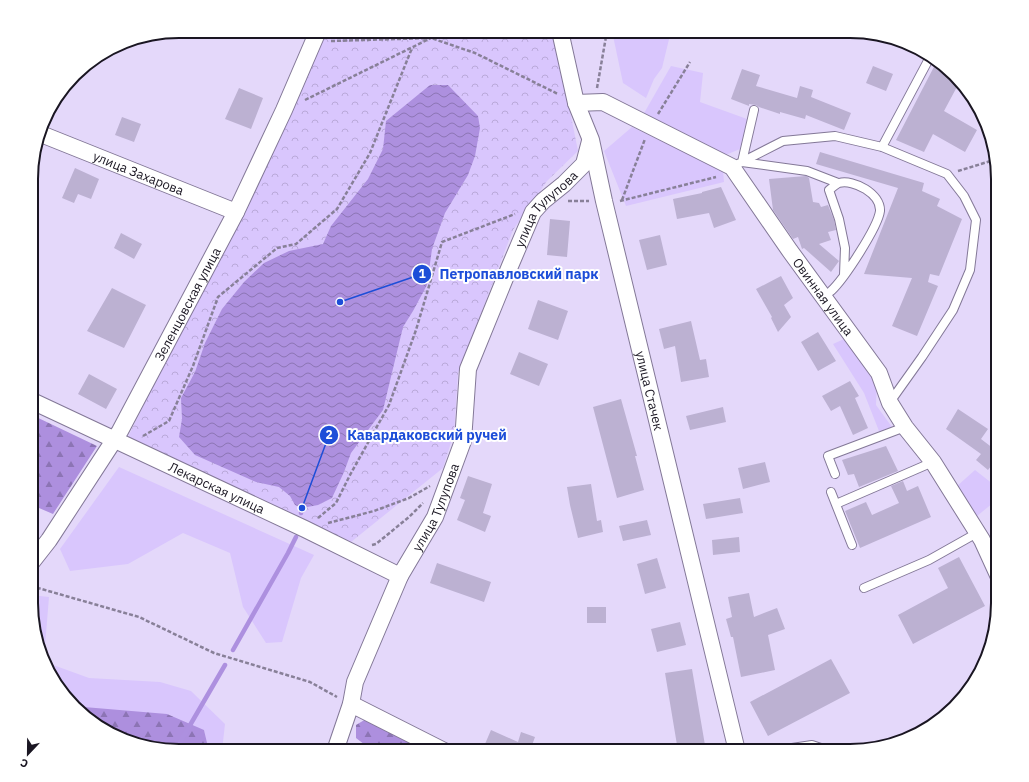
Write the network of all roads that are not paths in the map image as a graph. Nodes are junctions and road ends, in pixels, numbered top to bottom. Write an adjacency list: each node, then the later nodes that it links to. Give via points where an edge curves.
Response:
1 (315, 38): 11 (street, Зеленцовская улица)
2 (562, 38): 4 (street, улица Стачек)
3 (928, 62): 8 (lane)
4 (576, 103): 7 (street, улица Стачек); 9 (street, Овинная улица, via 603,102)
5 (754, 110): 9 (lane)
6 (45, 135): 11 (street, улица Захарова)
7 (591, 140): 26 (street, улица Тулупова, via 584,164 538,206 468,369 463,441 451,474 430,527); 31 (street, улица Стачек)
8 (882, 147): 9 (lane, via 834,136 782,141); 14 (lane, via 947,174 964,196 976,220 970,270 953,310)
9 (737, 164): 10 (lane, via 807,171); 13 (street, Овинная улица)
10 (838, 183): 12 (lane, via 830,190 845,248); 12 (lane, via 850,182 860,185 875,197 880,210 873,229)
11 (236, 212): 17 (street, Зеленцовская улица, via 120,431)
12 (844, 275): 13 (lane, via 831,292)
13 (824, 296): 14 (street, Овинная улица, via 879,373)
14 (890, 403): 16 (street, Овинная улица)
15 (38, 404): 17 (street, Лекарская улица)
16 (905, 427): 18 (street, Овинная улица); 19 (lane, via 828,456)
17 (119, 442): 24 (street, Зеленцовская улица); 26 (street, Лекарская улица)
18 (933, 462): 21 (lane); 22 (street, Овинная улица)
19 (835, 474)
20 (831, 492): 21 (lane)
21 (836, 504): 23 (lane)
22 (977, 533): 25 (street, Овинная улица); 27 (lane, via 929,560)
23 (852, 545)
24 (38, 554)
25 (991, 561)
26 (400, 576): 28 (street, улица Тулупова, via 355,682)
27 (864, 588)
28 (351, 704): 29 (street, улица Тулупова); 30 (street)
29 (337, 744)
30 (430, 744)
31 (735, 744)

